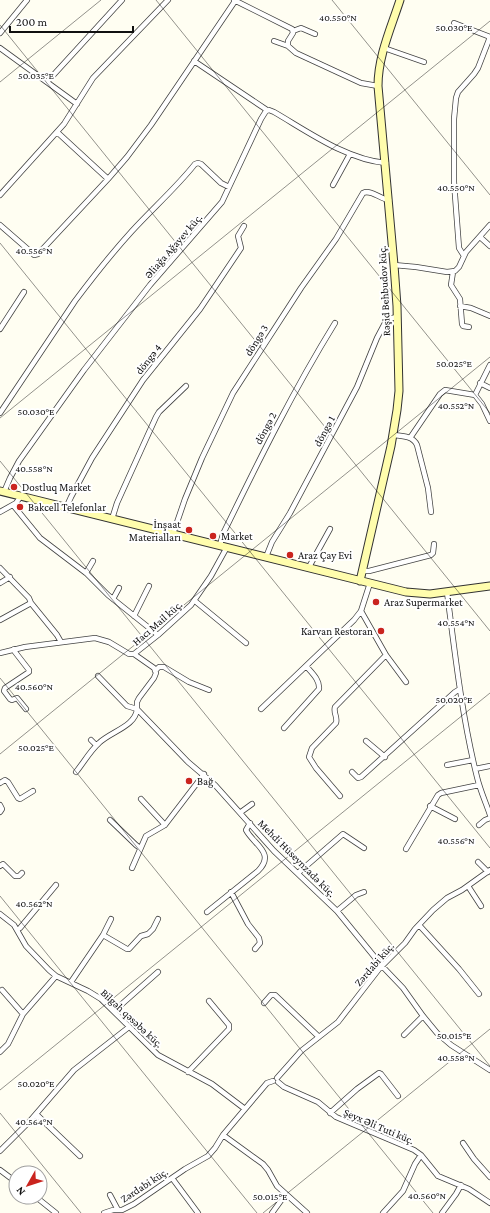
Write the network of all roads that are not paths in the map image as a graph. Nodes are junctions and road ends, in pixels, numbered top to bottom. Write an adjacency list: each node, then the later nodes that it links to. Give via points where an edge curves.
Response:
1 (27, 0): 8 (street)
2 (122, 0): 17 (street)
3 (168, 0): 19 (street, via 97,73)
4 (234, 0): 7 (street); 15 (street)
5 (400, 0): 14 (street, Rəşid Behbudov küç.)
6 (454, 23): 11 (street, via 490,37)
7 (293, 31): 9 (street, via 301,28); 12 (street)
8 (0, 33)
9 (315, 34)
10 (274, 41): 12 (street)
11 (489, 44): 34 (street, via 478,68 462,86 456,98 454,182 459,248)
12 (288, 46): 18 (street, via 296,53 361,83)
13 (0, 48): 17 (street)
14 (384, 48): 16 (street); 18 (street, Rəşid Behbudov küç., via 378,70)
15 (194, 61): 20 (street); 24 (street, via 151,125)
16 (424, 62)
17 (47, 82): 19 (street)
18 (378, 86): 23 (street, Rəşid Behbudov küç.)
19 (77, 104): 21 (street)
20 (267, 110): 22 (street); 26 (street, Əliağa Ağayev küç.)
21 (57, 132): 24 (street); 27 (street)
22 (350, 154): 23 (street); 25 (street)
23 (386, 163): 28 (street, Rəşid Behbudov küç.)
24 (108, 179): 29 (street, via 38,254 30,252)
25 (333, 185)
26 (229, 187): 49 (street, via 201,164 195,164 132,231 84,288); 53 (street, Əliağa Ağayev küç., via 218,206 150,285 84,370 19,462)
27 (0, 196)
28 (389, 200): 35 (street, Rəşid Behbudov küç.); 61 (street, döngə 3, via 369,192 363,193 336,239 271,333 227,405 185,499)
29 (0, 225)
30 (490, 225): 32 (street)
31 (244, 226): 56 (street, döngə 4, via 238,236 241,248 200,309 142,380 92,458)
32 (480, 237): 33 (street); 34 (street)
33 (490, 246)
34 (464, 256): 36 (street, via 459,267)
35 (394, 265): 36 (street); 40 (street, Rəşid Behbudov küç.)
36 (452, 272): 38 (street, via 451,285 459,296)
37 (24, 292): 43 (street)
38 (460, 306): 39 (street); 42 (street, via 463,326)
39 (490, 316)
40 (397, 317): 51 (street, Rəşid Behbudov küç., via 399,391); 64 (street, döngə 1, via 386,321 357,387)
41 (335, 323): 63 (street, döngə 2, via 311,361 268,442 223,534)
42 (469, 327)
43 (0, 329)
44 (490, 365): 45 (street)
45 (480, 383): 47 (street); 48 (street)
46 (186, 386): 59 (street, via 156,417)
47 (490, 388)
48 (475, 395): 50 (street); 52 (street, via 442,391)
49 (0, 412)
50 (490, 421)
51 (393, 435): 52 (street); 68 (street, Rəşid Behbudov küç.)
52 (410, 438): 58 (street, via 417,444)
53 (2, 492): 54 (street)
54 (21, 496): 55 (street); 56 (street)
55 (13, 505): 57 (street); 69 (street, via 40,538)
56 (66, 508): 59 (street)
57 (0, 512)
58 (431, 512)
59 (112, 519): 61 (street)
60 (330, 529): 66 (street)
61 (173, 534): 63 (street)
62 (434, 544): 68 (street, via 431,555)
63 (223, 546): 64 (street); 79 (street, Hacı Mail küç., via 212,576)
64 (266, 557): 66 (street)
65 (93, 561): 69 (street)
66 (309, 567): 71 (street)
67 (0, 568): 70 (street)
68 (363, 572): 71 (street, Rəşid Behbudov küç.)
69 (86, 573): 78 (street)
70 (10, 577): 72 (street); 80 (street)
71 (360, 581): 73 (street)
72 (0, 583)
73 (370, 584): 77 (street, via 410,593); 81 (street)
74 (149, 586): 82 (street)
75 (490, 586): 77 (street)
76 (119, 588): 78 (street)
77 (447, 592): 95 (street)
78 (113, 599): 82 (street)
79 (195, 601): 84 (street, Hacı Mail küç.); 86 (street)
80 (31, 603): 83 (street); 85 (street)
81 (361, 611): 90 (street); 91 (street)
82 (134, 616): 84 (street)
83 (0, 620)
84 (158, 635): 89 (street, Hacı Mail küç.)
85 (61, 642): 87 (street, Hacı Mail küç.); 89 (street, Hacı Mail küç., via 99,638 126,653)
86 (246, 644)
87 (14, 649): 88 (street, Hacı Mail küç.); 97 (street, via 29,672 4,691 10,699 17,698)
88 (0, 653)
89 (134, 654): 92 (street)
90 (386, 655): 94 (street); 115 (street, via 335,707 336,723 312,748 309,756)
91 (306, 666): 99 (street); 100 (street, via 318,680 318,689)
92 (155, 671): 96 (street, via 159,667 164,667 189,682); 98 (street, via 154,678 139,698)
93 (98, 676): 98 (street, Mehdi Hüseynzadə küç., via 127,706)
94 (406, 682)
95 (460, 689): 104 (street); 105 (street)
96 (210, 690)
97 (26, 709)
98 (137, 709): 103 (street, via 134,718); 111 (street, Mehdi Hüseynzadə küç., via 188,762)
99 (262, 709)
100 (284, 728)
101 (91, 740): 103 (street)
102 (366, 741): 104 (street)
103 (96, 745): 109 (street)
104 (385, 757): 110 (street, via 361,777 358,778)
105 (473, 760): 106 (street); 108 (street)
106 (447, 765)
107 (490, 766): 108 (street)
108 (475, 769): 113 (street)
109 (76, 772)
110 (352, 772)
111 (204, 774): 121 (street, Mehdi Hüseynzadə küç.); 126 (street)
112 (0, 783): 114 (street, via 5,780 8,782 20,799)
113 (479, 785): 119 (street, via 441,792); 122 (street)
114 (33, 791)
115 (340, 796)
116 (141, 799): 126 (street)
117 (252, 804): 121 (street)
118 (0, 805): 120 (street)
119 (430, 806): 123 (street); 130 (street)
120 (0, 812)
121 (241, 812): 125 (street, Mehdi Hüseynzadə küç.)
122 (490, 817): 127 (street)
123 (455, 819)
124 (110, 820): 128 (street)
125 (250, 823): 136 (street, Mehdi Hüseynzadə küç., via 274,851); 139 (street, via 246,830 263,851 265,861)
126 (164, 825): 128 (street, via 148,835)
127 (479, 825)
128 (140, 848): 133 (street)
129 (364, 848): 136 (street, via 343,834)
130 (406, 849)
131 (478, 862): 134 (street)
132 (0, 866): 135 (street, via 3,864 15,876)
133 (132, 868)
134 (489, 871): 138 (street, Zərdabi küç.)
135 (22, 873)
136 (298, 873): 142 (street, Mehdi Hüseynzadə küç.)
137 (56, 886): 148 (street)
138 (468, 886): 141 (street); 147 (street, Zərdabi küç., via 440,904)
139 (231, 892): 143 (street); 150 (street, via 260,940)
140 (364, 892): 142 (street, via 356,895)
141 (481, 906)
142 (337, 911): 151 (street, Mehdi Hüseynzadə küç.)
143 (207, 912)
144 (0, 914): 148 (street, Bilgəh qəsəbə küç.)
145 (111, 919): 149 (street)
146 (158, 919): 149 (street, via 153,929 141,936 129,949)
147 (418, 925): 151 (street, Zərdabi küç., via 405,943); 156 (street)
148 (17, 930): 153 (street, Bilgəh qəsəbə küç., via 30,951)
149 (103, 935): 154 (street)
150 (255, 949)
151 (382, 966): 161 (street, Mehdi Hüseynzadə küç., via 404,988); 164 (street, Zərdabi küç., via 338,1022)
152 (158, 972): 159 (street)
153 (56, 976): 154 (street, Bilgəh qəsəbə küç.); 160 (street)
154 (71, 982): 159 (street, Bilgəh qəsəbə küç., via 93,994)
155 (2, 990): 160 (street)
156 (480, 994)
157 (209, 1001): 167 (street, via 229,1029)
158 (264, 1003): 164 (street, via 271,995 275,995)
159 (114, 1011): 162 (street, Bilgəh qəsəbə küç.)
160 (23, 1014): 165 (street, via 8,1044)
161 (423, 1016): 163 (street); 166 (street, Mehdi Hüseynzadə küç., via 444,1040)
162 (129, 1027): 167 (street, Bilgəh qəsəbə küç., via 158,1055); 172 (street, via 79,1065)
163 (404, 1035)
164 (319, 1037): 168 (street, Zərdabi küç., via 301,1051)
165 (0, 1052)
166 (490, 1070)
167 (188, 1072): 170 (street, Bilgəh qəsəbə küç., via 212,1084)
168 (276, 1081): 170 (street, Zərdabi küç., via 267,1083); 171 (street, Şeyx Əli Tuti küç., via 318,1102)
169 (398, 1096): 171 (street, via 379,1073 357,1088)
170 (245, 1109): 173 (street, Zərdabi küç.)
171 (330, 1113): 176 (street, Şeyx Əli Tuti küç.)
172 (36, 1114): 175 (street); 177 (street)
173 (223, 1135): 179 (street, Zərdabi küç., via 208,1156); 182 (street, via 263,1164)
174 (463, 1142): 178 (street)
175 (0, 1150)
176 (421, 1155): 180 (street, Şeyx Əli Tuti küç., via 438,1176); 191 (street, via 403,1191)
177 (80, 1156)
178 (490, 1177)
179 (172, 1178): 185 (street, Zərdabi küç., via 134,1204); 188 (street)
180 (461, 1185): 183 (street, Şeyx Əli Tuti küç.); 192 (street)
181 (110, 1195): 185 (street)
182 (285, 1195): 189 (street); 190 (street)
183 (490, 1203)
184 (46, 1205): 186 (street)
185 (118, 1210): 187 (street, Zərdabi küç.)
186 (56, 1213)
187 (104, 1213)
188 (198, 1213)
189 (272, 1213)
190 (307, 1213)
191 (383, 1213)
192 (442, 1213)

